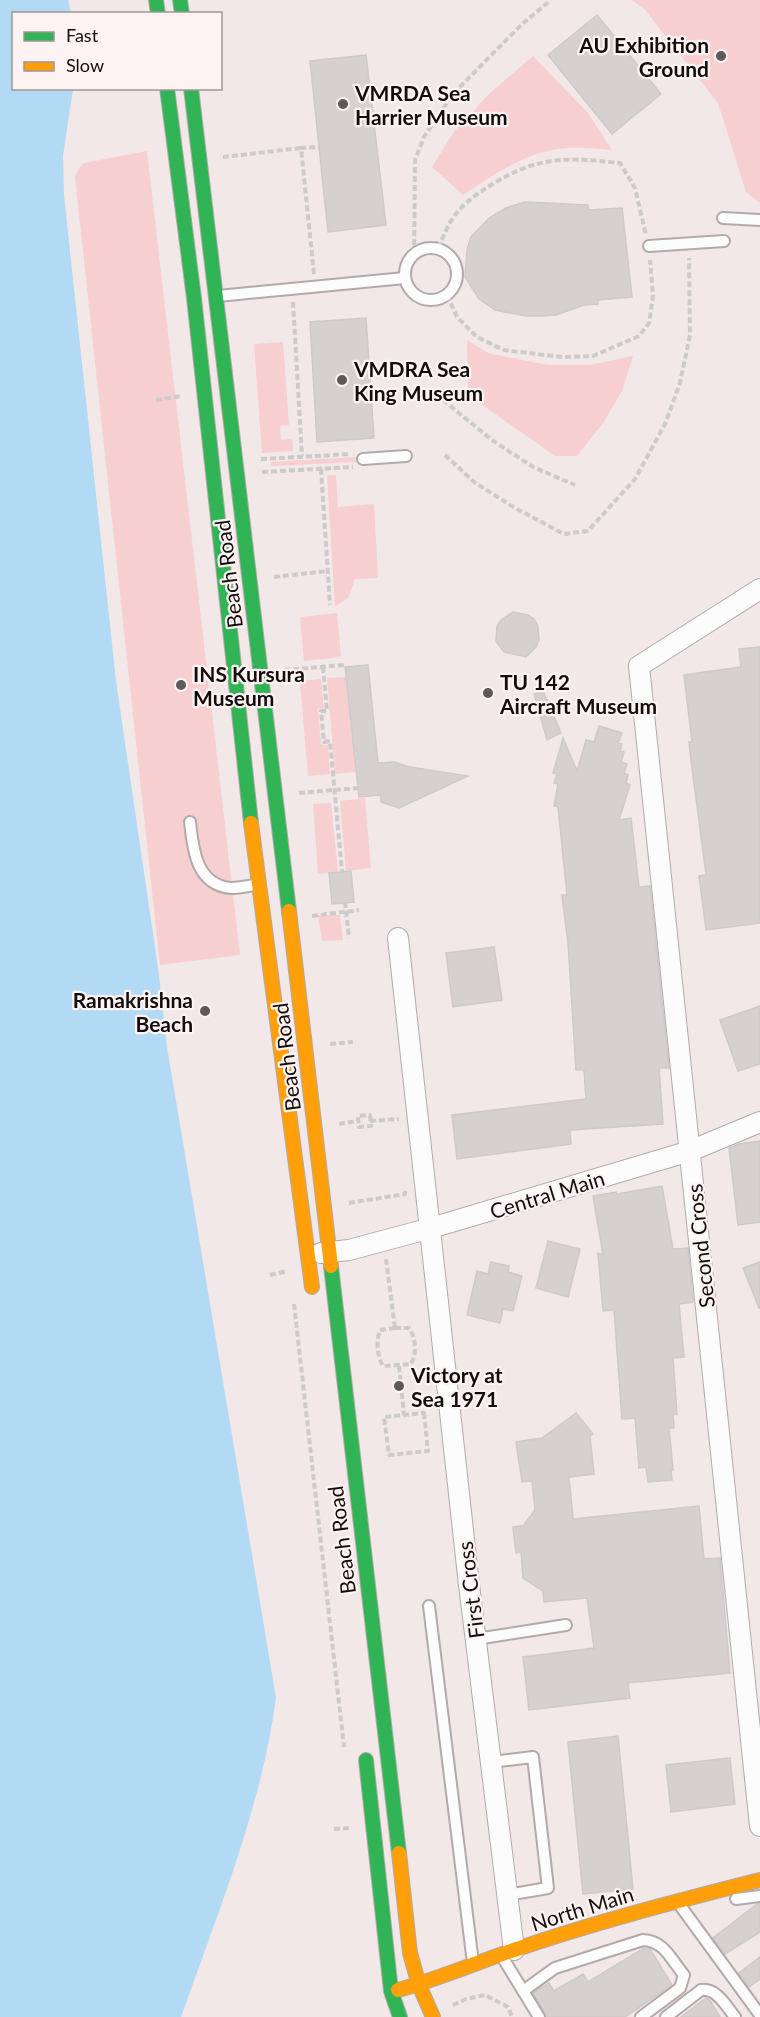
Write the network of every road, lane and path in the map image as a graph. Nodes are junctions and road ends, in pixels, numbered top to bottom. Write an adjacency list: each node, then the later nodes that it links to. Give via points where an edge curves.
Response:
1 (551, 0): 12 (path, via 453,94 424,137 415,160)
2 (167, 90): 19 (main road, Beach Road)
3 (191, 90): 18 (main road, Beach Road)
4 (318, 147): 5 (path)
5 (301, 148): 6 (path); 15 (path)
6 (222, 157)
7 (723, 218): 8 (lane)
8 (760, 220)
9 (724, 241): 10 (lane)
10 (649, 246): 11 (path, via 635,188 620,163 580,158 541,161 512,171 454,215); 17 (path, via 653,296 649,323 639,336 593,356 562,357 504,350 477,337 456,317)
11 (438, 248): 12 (lane); 17 (lane, via 452,257 458,273)
12 (414, 254): 14 (lane, via 408,261)
13 (689, 258): 24 (path, via 690,335 680,382 665,423 635,479 588,531 564,534 515,508 474,482)
14 (405, 278): 15 (lane); 17 (lane, via 421,298 430,300)
15 (315, 287): 16 (lane)
16 (292, 289): 18 (lane); 25 (path)
17 (447, 295)
18 (216, 296): 19 (lane); 65 (main road, Beach Road)
19 (194, 298): 44 (main road, Beach Road)
20 (185, 395): 21 (path)
21 (156, 400)
22 (443, 400): 31 (path, via 533,467)
23 (352, 454): 25 (path)
24 (445, 455)
25 (302, 456): 27 (path)
26 (406, 456): 28 (lane)
27 (261, 459)
28 (363, 463): 29 (path)
29 (321, 468): 30 (path); 32 (path)
30 (262, 472)
31 (575, 485)
32 (328, 571): 33 (path); 35 (path)
33 (274, 577)
34 (760, 589): 60 (street, Second Cross, via 639,666)
35 (330, 605)
36 (345, 665): 37 (path)
37 (323, 667): 38 (path); 40 (path, via 327,711 321,711 324,742 330,741)
38 (284, 670)
39 (358, 788): 40 (path)
40 (334, 790): 41 (path); 43 (path)
41 (298, 794)
42 (190, 822): 44 (lane, via 193,851 203,874 216,884 231,888)
43 (342, 872)
44 (258, 885): 66 (main road, Beach Road)
45 (345, 902): 47 (path)
46 (359, 910): 47 (path)
47 (346, 911): 48 (path); 49 (path)
48 (312, 916)
49 (349, 938)
50 (398, 938): 63 (street, First Cross)
51 (353, 1042): 52 (path)
52 (326, 1045)
53 (398, 1107): 54 (path)
54 (399, 1119): 56 (path); 59 (path)
55 (358, 1121): 56 (path, via 358,1116 370,1115); 56 (path, via 358,1127 371,1126); 58 (path)
56 (370, 1121)
57 (760, 1122): 60 (street, Central Main)
58 (336, 1124)
59 (400, 1130)
60 (690, 1151): 63 (street, Central Main); 78 (street, Second Cross)
61 (404, 1184): 62 (path, via 405,1194)
62 (344, 1203)
63 (431, 1228): 64 (street, Central Main); 75 (street, First Cross)
64 (384, 1240): 65 (street, Central Main); 70 (path)
65 (329, 1252): 66 (street, Central Main); 87 (main road, Beach Road, via 408,1941)
66 (308, 1255): 69 (main road, Beach Road)
67 (290, 1270): 68 (path)
68 (270, 1275)
69 (314, 1301)
70 (395, 1328): 71 (path, via 409,1328 414,1335 415,1357 411,1364); 71 (path, via 380,1329 379,1358 383,1366)
71 (399, 1366): 72 (path)
72 (404, 1415): 72 (path, via 384,1417 389,1455 428,1451 424,1413)
73 (429, 1606): 86 (lane)
74 (566, 1625): 75 (lane)
75 (476, 1639): 77 (street, First Cross)
76 (364, 1749): 88 (main road)
77 (491, 1762): 82 (street, First Cross); 82 (lane, via 533,1757 548,1888)
78 (760, 1826)
79 (353, 1828): 80 (path)
80 (334, 1829)
81 (760, 1880): 84 (main road, North Main)
82 (507, 1895): 85 (street, First Cross)
83 (760, 1896): 84 (lane)
84 (681, 1906): 85 (main road, North Main); 91 (lane)
85 (508, 1952): 86 (main road, North Main); 89 (lane)
86 (473, 1966): 87 (main road, North Main)
87 (419, 1984): 88 (main road, North Main); 93 (main road, Beach Road)
88 (391, 1991): 92 (main road)
89 (523, 1991): 95 (lane); 96 (lane, via 555,1968 653,1940 662,1945 684,1975 680,1988)
90 (447, 2007): 94 (path, via 485,1995 508,2007)
91 (760, 2015)
92 (400, 2017)
93 (433, 2017)
94 (512, 2017)
95 (539, 2017)
96 (641, 2017)
97 (666, 2017): 98 (lane, via 701,1990 708,1989)
98 (735, 2017)

